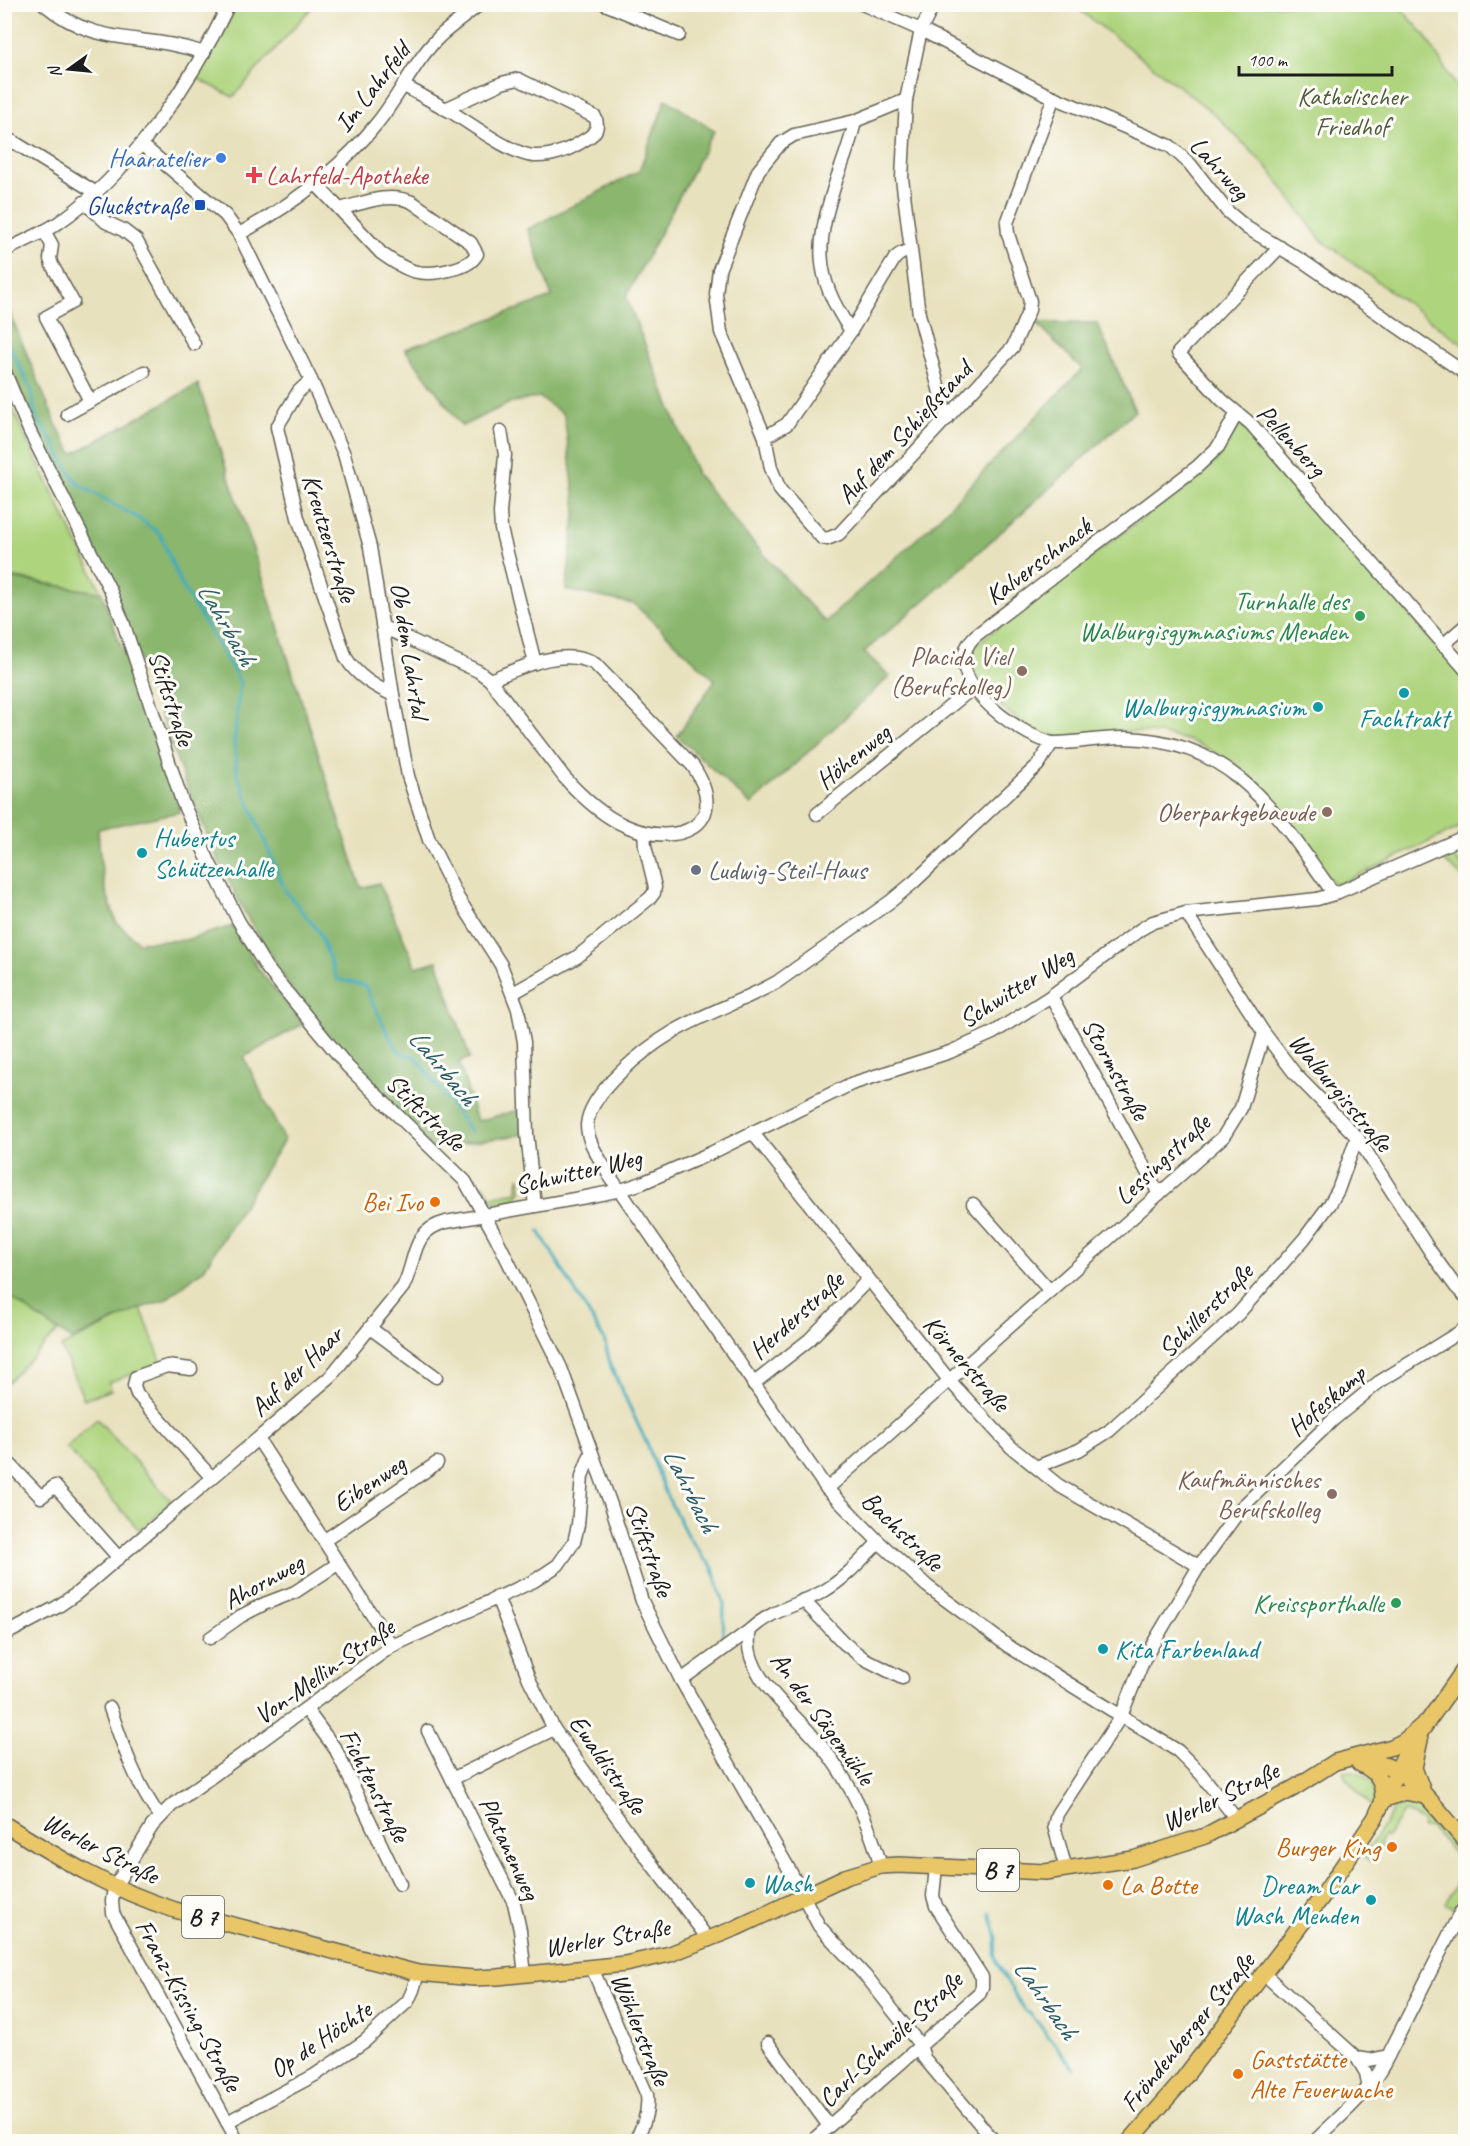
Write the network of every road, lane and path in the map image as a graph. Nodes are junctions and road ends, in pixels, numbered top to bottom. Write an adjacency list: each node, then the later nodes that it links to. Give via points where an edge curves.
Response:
1 (44, 4): 9 (street, via 65,21 97,34)
2 (229, 4): 9 (street)
3 (480, 4): 10 (street, Im Lahrfeld, via 440,36)
4 (605, 4): 8 (street)
5 (862, 4): 7 (street)
6 (934, 4): 7 (street)
7 (921, 30): 11 (street, Lahrweg); 12 (street)
8 (679, 35)
9 (204, 53): 16 (street)
10 (404, 86): 13 (street); 17 (street, Im Lahrfeld, via 377,124)
11 (1054, 97): 23 (street, Lahrweg, via 1170,146 1237,220); 35 (street, Auf dem Schießstand, via 1007,224 1029,310 1013,346)
12 (906, 100): 14 (street); 25 (street, via 902,178)
13 (445, 109): 13 (street, via 513,149 535,156 575,146 593,135 598,122 518,79)
14 (855, 121): 26 (street, via 821,248 826,286); 37 (street, via 794,135 781,143 758,171 719,270 716,294 721,332)
15 (4, 136): 18 (street)
16 (141, 144): 18 (street); 22 (street, Ob dem Lahrtal, via 225,215)
17 (316, 184): 20 (street); 22 (street, Im Lahrfeld)
18 (95, 192): 19 (street)
19 (84, 202): 21 (street); 27 (street, via 106,222 136,240)
20 (340, 209): 20 (street, via 381,253 413,271 440,273 469,262 477,254 471,243 403,198 391,196)
21 (44, 231): 24 (street); 32 (street, via 52,244 52,265 73,302 45,317)
22 (238, 234): 31 (street, Ob dem Lahrtal)
23 (1280, 248): 30 (street, Lahrweg); 33 (street, Pellenberg, via 1178,353)
24 (4, 250)
25 (910, 250): 26 (street, via 895,258); 35 (street, via 919,314)
26 (851, 331): 37 (street, via 787,424)
27 (194, 344)
28 (4, 370): 61 (street, Stiftstraße, via 57,489 110,590 182,801 238,920 266,967 348,1067 459,1175)
29 (144, 372): 32 (street)
30 (1466, 374)
31 (311, 380): 39 (street, Ob dem Lahrtal, via 337,436 358,501); 45 (street, Kreutzerstraße, via 298,392 277,427 298,518 346,658 373,686)
32 (90, 401): 34 (street)
33 (1237, 413): 40 (street, Pellenberg, via 1251,424); 44 (street, Kalverschnack, via 1218,447 1184,478 970,641 963,653 963,665)
34 (67, 414)
35 (947, 419): 37 (street, Auf dem Schießstand, via 839,534 827,539 780,490)
36 (501, 431): 41 (street, via 505,455 501,530)
37 (765, 437)
38 (1466, 625): 40 (street)
39 (383, 627): 43 (street); 45 (street, Ob dem Lahrtal)
40 (1443, 645): 42 (street, Pellenberg)
41 (535, 663): 43 (street); 48 (street, via 576,657 594,664 693,766 703,785 707,806 701,820 685,831 660,835)
42 (1466, 670)
43 (490, 680): 48 (street, via 575,790 609,817)
44 (974, 687): 46 (street, Kalverschnack, via 1010,723 1038,740); 47 (street, Höhenweg)
45 (393, 695): 52 (street, Ob dem Lahrtal, via 408,776 429,840 446,878 501,965)
46 (1052, 743): 50 (street, via 1107,738 1165,741 1214,760 1263,801); 57 (street, Bachstraße, via 1038,765 891,901 777,982 673,1032 605,1087 591,1109 588,1134)
47 (817, 814)
48 (644, 832): 52 (street, via 654,893 585,951)
49 (1466, 836): 50 (street, Schwitter Weg)
50 (1334, 894): 51 (street, Schwitter Weg, via 1299,902)
51 (1186, 913): 53 (street, Schwitter Weg, via 1154,922); 54 (street, Walburgisstraße)
52 (513, 993): 60 (street, Ob dem Lahrtal, via 524,1042 527,1134)
53 (1051, 996): 55 (street, Schwitter Weg, via 985,1037 851,1084); 58 (street, Stormstraße)
54 (1264, 1033): 56 (street, Walburgisstraße, via 1296,1076); 58 (street, Lessingstraße, via 1248,1090 1232,1124 1210,1150)
55 (752, 1132): 57 (street, Schwitter Weg); 62 (street, Körnerstraße)
56 (1357, 1137): 64 (street, Walburgisstraße, via 1430,1251); 75 (street, Schillerstraße, via 1330,1204 1238,1314 1109,1431 1079,1450)
57 (621, 1190): 60 (street, Schwitter Weg); 70 (street, Bachstraße)
58 (1160, 1194): 63 (street, Lessingstraße)
59 (973, 1204): 63 (street)
60 (535, 1206): 61 (street, Schwitter Weg)
61 (485, 1215): 65 (street, Auf der Haar, via 438,1224 426,1232 417,1244 403,1287); 72 (street, Stiftstraße, via 561,1368)
62 (868, 1280): 69 (street, Körnerstraße); 70 (street, Herderstraße, via 809,1340)
63 (1050, 1291): 69 (street, Lessingstraße)
64 (1466, 1297)
65 (370, 1328): 68 (street); 71 (street, Auf der Haar, via 330,1377)
66 (1466, 1328): 82 (street, Hofeskamp, via 1379,1382 1334,1419 1242,1507)
67 (191, 1369): 76 (street, via 167,1365 136,1377 134,1386)
68 (436, 1377)
69 (949, 1380): 75 (street, Körnerstraße, via 1011,1447); 77 (street, Lessingstraße)
70 (753, 1384): 77 (street, Bachstraße)
71 (258, 1439): 76 (street, Auf der Haar); 78 (street)
72 (591, 1453): 83 (street, Von-Mellin-Straße, via 582,1476 578,1525 567,1555 549,1573); 91 (street, Stiftstraße, via 642,1601)
73 (4, 1458): 80 (street, via 41,1497 55,1486)
74 (437, 1463): 78 (street, Eibenweg)
75 (1036, 1467): 82 (street, Körnerstraße, via 1058,1485)
76 (212, 1478): 80 (street, Auf der Haar)
77 (827, 1489): 79 (street, Bachstraße)
78 (325, 1540): 81 (street)
79 (879, 1542): 84 (street, via 836,1584); 94 (street, Bachstraße, via 927,1586 1008,1646)
80 (119, 1558): 86 (street, Auf der Haar, via 57,1607)
81 (339, 1563): 87 (street, Ahornweg, via 295,1592 241,1616); 88 (street)
82 (1198, 1566): 94 (street, Hofeskamp, via 1144,1659)
83 (496, 1597): 88 (street, Von-Mellin-Straße); 96 (street, Ewaldistraße)
84 (803, 1600): 85 (street, via 759,1621); 90 (street, via 863,1658)
85 (750, 1630): 91 (street); 107 (street, An der Sägemühle, via 747,1641 758,1671 813,1735 848,1784)
86 (4, 1635)
87 (210, 1638)
88 (392, 1646): 93 (street, Von-Mellin-Straße)
89 (1466, 1667): 95 (main road, Werler Straße)
90 (902, 1678)
91 (681, 1680): 112 (street, Stiftstraße)
92 (110, 1708): 103 (street, via 132,1768)
93 (306, 1709): 103 (street, Von-Mellin-Straße); 110 (street, Fichtenstraße, via 336,1750)
94 (1120, 1716): 104 (street, Bachstraße, via 1178,1751); 109 (street, Hofeskamp, via 1057,1814 1054,1826)
95 (1425, 1723): 98 (main road, Werler Straße / B 7, via 1392,1747); 99 (main road, Werler Straße); 101 (main road, via 1414,1768)
96 (554, 1729): 100 (street, Platanenweg); 114 (street, Ewaldistraße)
97 (428, 1731): 100 (street, Platanenweg)
98 (1348, 1758): 99 (main road); 102 (main road, via 1377,1774); 104 (main road, Werler Straße / B 7)
99 (1397, 1770): 101 (main road); 102 (main road, Fröndenberger Straße)
100 (452, 1779): 118 (street, Platanenweg, via 514,1903)
101 (1424, 1796): 102 (main road, via 1405,1792); 106 (main road)
102 (1383, 1800): 117 (main road, Fröndenberger Straße, via 1343,1866)
103 (160, 1817): 111 (street, Von-Mellin-Straße)
104 (1237, 1820): 109 (main road, Werler Straße / B 7, via 1205,1836 1143,1856)
105 (4, 1824): 111 (main road, Werler Straße / B 7)
106 (1466, 1842)
107 (881, 1866): 108 (main road, Werler Straße / B 7); 112 (main road, Werler Straße / B 7, via 845,1877)
108 (936, 1867): 109 (main road, Werler Straße / B 7, via 1045,1872); 120 (street, Carl-Schmöle-Straße, via 936,1906 982,1977 982,1987 979,1994)
109 (1066, 1869)
110 (400, 1884)
111 (114, 1888): 116 (main road, Werler Straße / B 7, via 175,1910); 124 (street, Franz-Kissing-Straße, via 113,1913)
112 (804, 1897): 114 (main road, Werler Straße / B 7); 120 (street, Stiftstraße, via 819,1926 870,1981)
113 (1466, 1908): 121 (street)
114 (709, 1940): 115 (main road, Werler Straße / B 7, via 646,1960)
115 (592, 1968): 118 (main road, Werler Straße / B 7); 127 (street, Wöhlerstraße, via 647,2095 645,2117)
116 (418, 1973): 118 (main road, Werler Straße / B 7, via 474,1978); 124 (street, Op de Höchte, via 408,2001 365,2041 315,2075)
117 (1264, 1974): 122 (street); 130 (main road, Fröndenberger Straße)
118 (525, 1975)
119 (768, 2043): 125 (street)
120 (920, 2045): 125 (street, Carl-Schmöle-Straße); 129 (street, Stiftstraße, via 924,2058)
121 (1388, 2056): 122 (street); 123 (street)
122 (1357, 2058): 123 (street)
123 (1369, 2088): 131 (street)
124 (227, 2122): 126 (street, Franz-Kissing-Straße)
125 (829, 2126): 128 (street, Carl-Schmöle-Straße)
126 (238, 2142)
127 (634, 2142)
128 (811, 2142)
129 (995, 2142)
130 (1129, 2142)
131 (1314, 2142)

